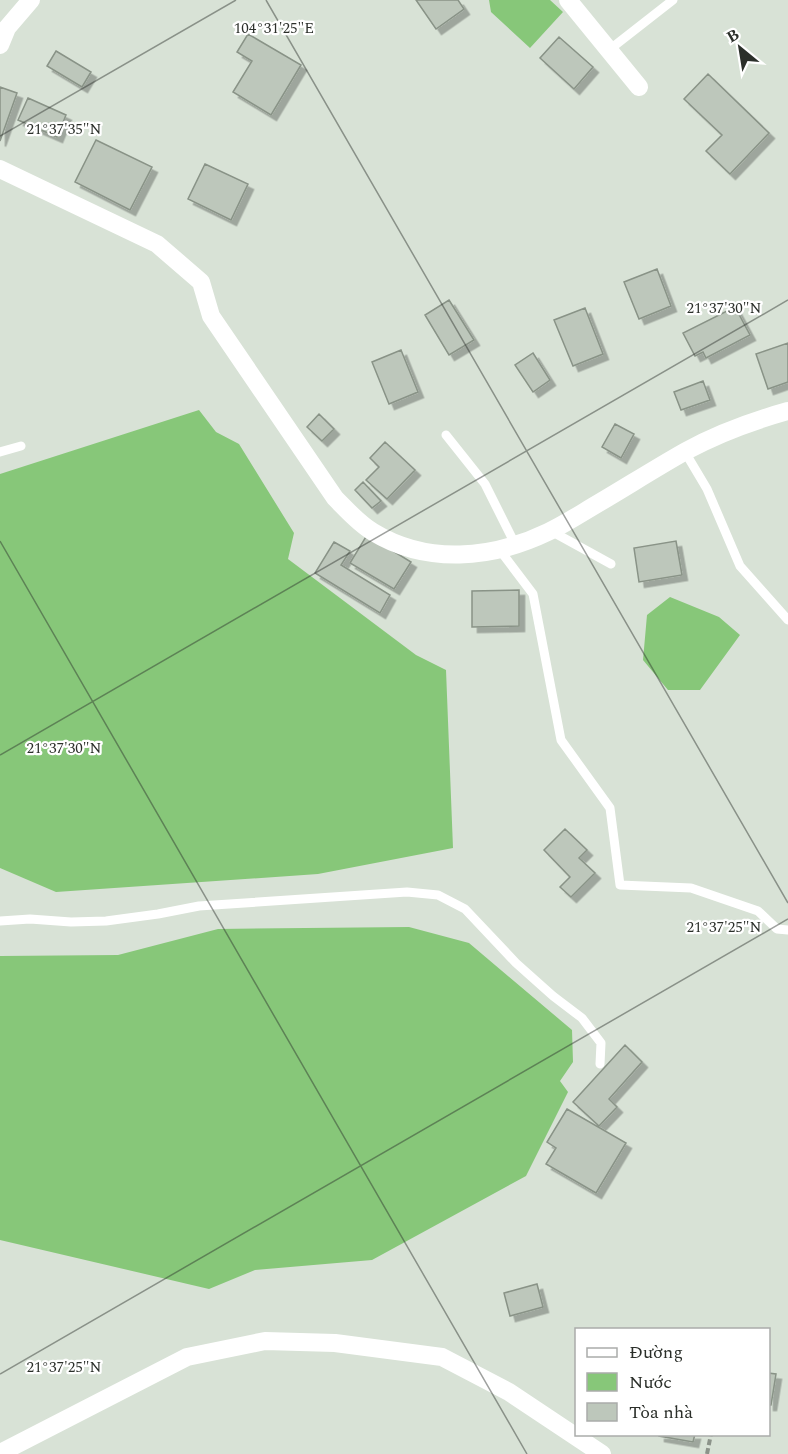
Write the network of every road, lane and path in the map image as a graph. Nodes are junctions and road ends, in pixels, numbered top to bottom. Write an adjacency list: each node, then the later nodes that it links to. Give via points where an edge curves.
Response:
1 (31, 0): 4 (street, via 7,28)
2 (568, 0): 5 (street)
3 (673, 0): 5 (lane)
4 (0, 45)
5 (609, 50): 6 (street)
6 (639, 87)
7 (0, 169): 14 (street, via 157,244 201,282 211,316 233,350 335,498 371,531 423,553 449,556)
8 (788, 411): 12 (street, via 750,422)
9 (446, 435): 14 (lane, via 485,484)
10 (21, 446): 11 (lane)
11 (0, 452)
12 (685, 452): 13 (street); 16 (lane, via 707,489 740,566)
13 (551, 531): 14 (street); 15 (lane)
14 (507, 546): 18 (lane, via 534,594 561,740 610,808 620,885 691,888 759,911 777,929)
15 (611, 564)
16 (788, 620)
17 (0, 921): 19 (lane, via 106,921 199,906 407,892 438,895 465,909 516,963 582,1018 601,1043)
18 (788, 930)
19 (600, 1064)
20 (711, 1436): 23 (path)
21 (0, 1453): 22 (street, via 187,1356 265,1341 335,1343 442,1357 509,1392)
22 (602, 1454)
23 (707, 1454)

